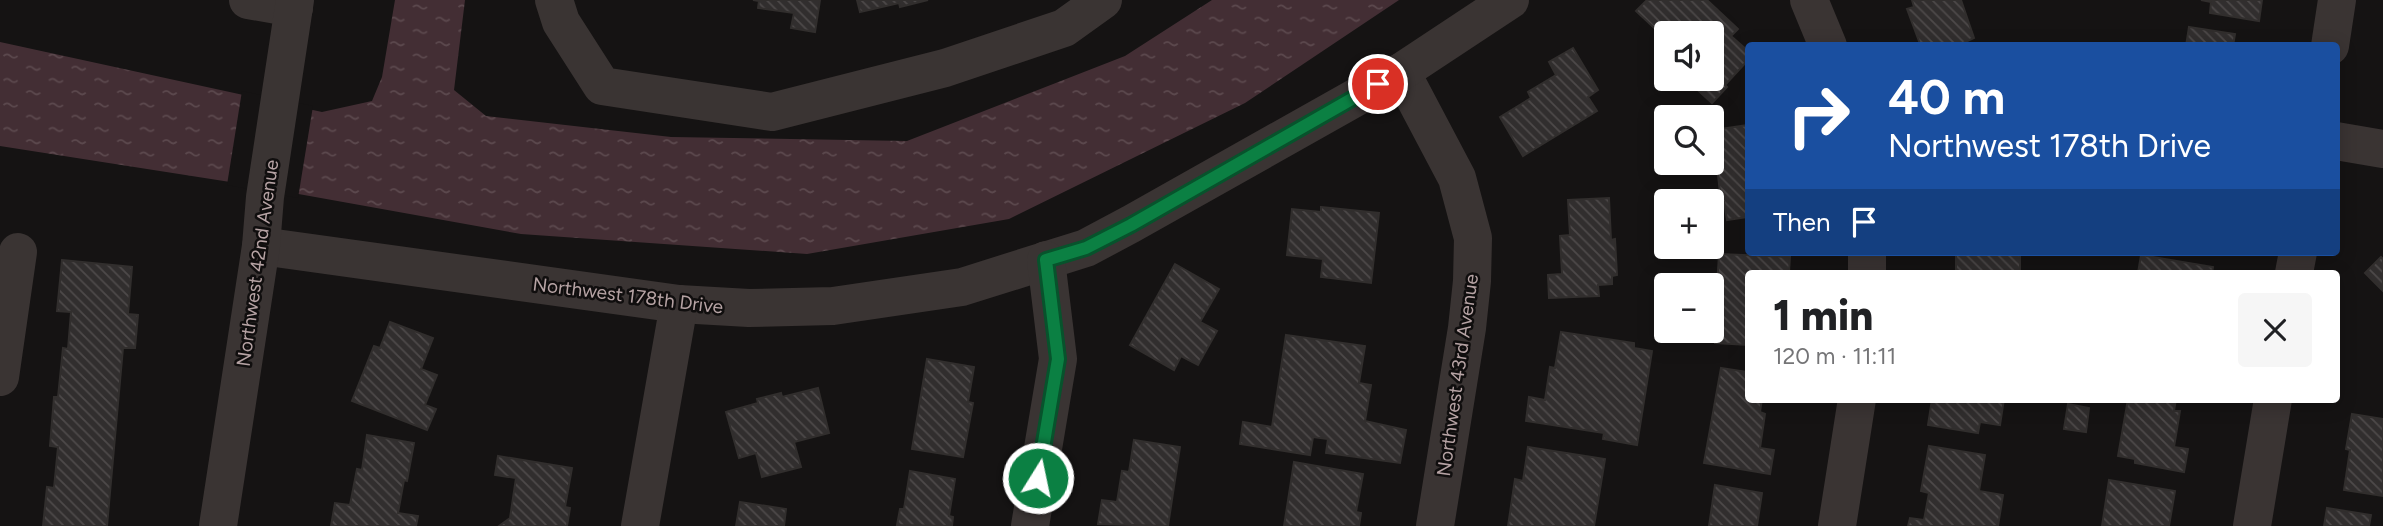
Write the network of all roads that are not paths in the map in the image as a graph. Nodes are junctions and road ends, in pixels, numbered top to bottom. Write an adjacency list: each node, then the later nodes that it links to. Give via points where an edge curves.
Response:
1 (248, 0): 7 (street)
2 (554, 0): 3 (street, via 561,22 602,86 772,112 945,68 1051,33)
3 (1103, 0)
4 (1510, 0): 10 (street, Northwest 178th Drive)
5 (1809, 0): 8 (street)
6 (2337, 0): 9 (street)
7 (295, 4): 13 (street, Northwest 42nd Avenue)
8 (1826, 42)
9 (2331, 42)
10 (1401, 72): 15 (street, Northwest 178th Drive, via 1131,225 1086,248); 23 (street, Northwest 43rd Avenue, via 1457,177 1473,238 1467,328)
11 (2340, 142): 12 (street)
12 (2383, 149)
13 (261, 246): 16 (street, Northwest 178th Drive); 20 (street, Northwest 42nd Avenue)
14 (18, 252): 17 (street)
15 (1046, 260): 16 (street, Northwest 178th Drive, via 962,287 834,306); 22 (street, via 1058,359)
16 (679, 304): 21 (street)
17 (0, 377)
18 (1856, 403): 24 (street)
19 (2272, 403): 25 (street)
20 (218, 526)
21 (639, 526)
22 (1030, 526)
23 (1435, 526)
24 (1837, 526)
25 (2252, 526)

